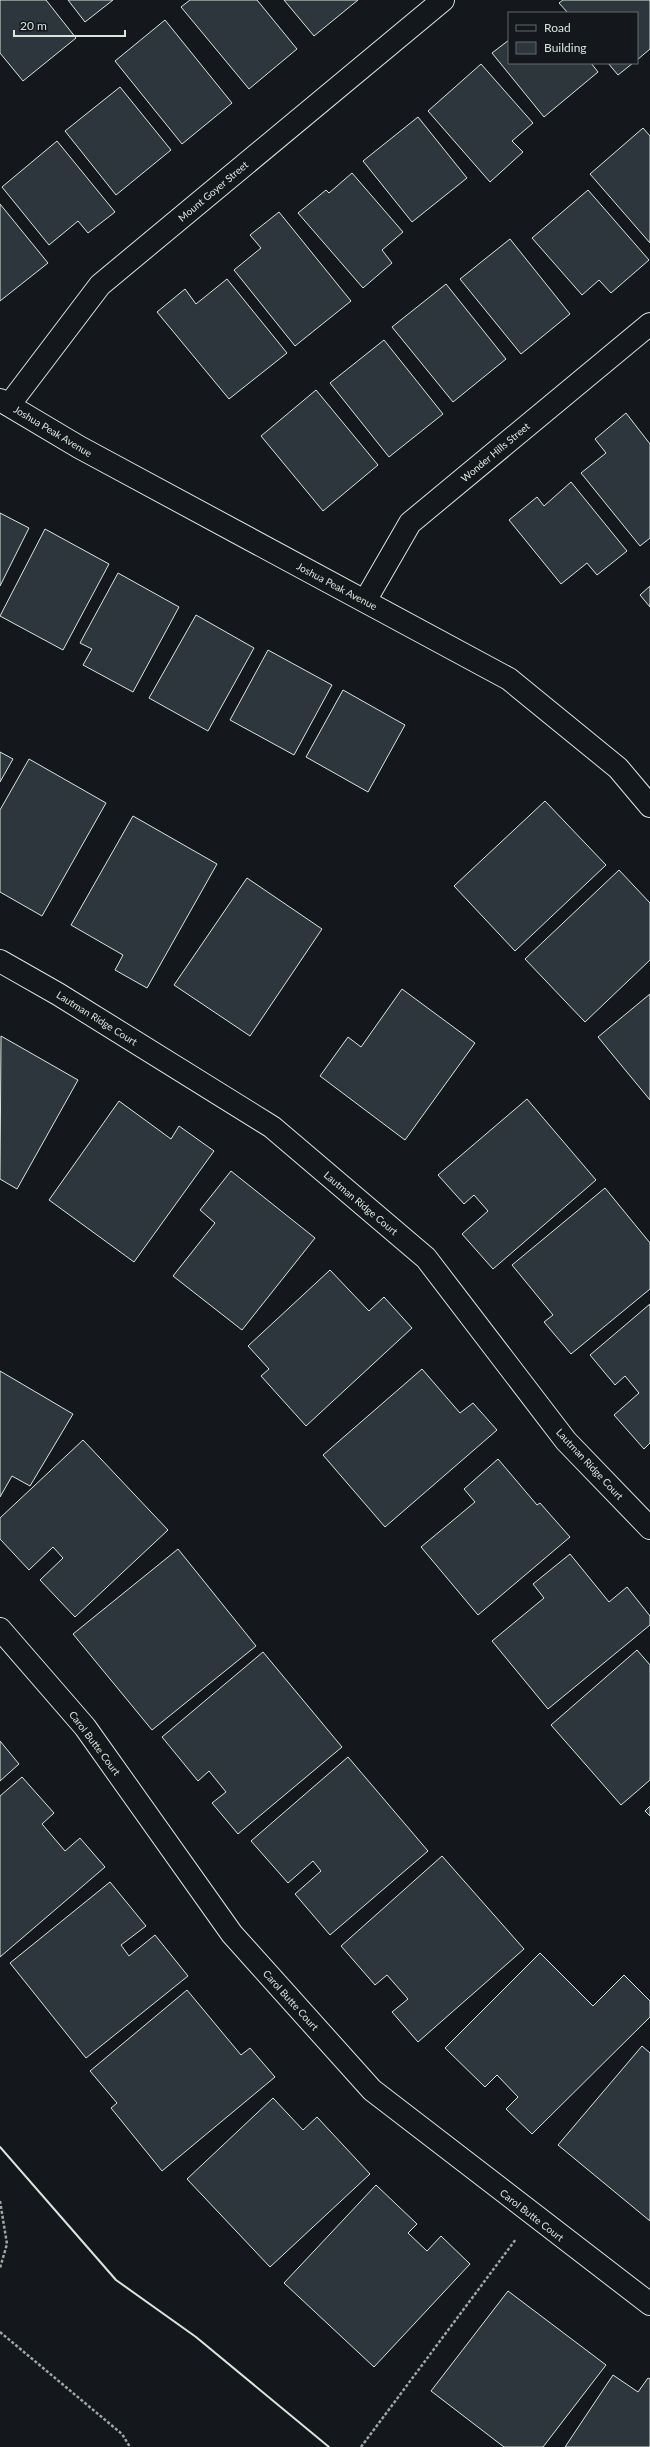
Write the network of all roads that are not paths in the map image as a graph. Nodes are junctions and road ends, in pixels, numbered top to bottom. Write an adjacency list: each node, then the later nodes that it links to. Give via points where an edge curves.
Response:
1 (443, 0): 3 (street, Mount Goyer Street, via 100,285)
2 (650, 324): 4 (street, Wonder Hills Street, via 410,523)
3 (4, 402): 4 (street, Joshua Peak Avenue, via 79,447)
4 (365, 601): 5 (street, Joshua Peak Avenue, via 509,679 618,768)
5 (650, 806)
6 (0, 961): 7 (street, Lautman Ridge Court, via 58,994 272,1127 426,1258 566,1440)
7 (650, 1528)
8 (0, 1629): 9 (street, Carol Butte Court, via 86,1727 232,1934 372,2090)
9 (650, 2304)

